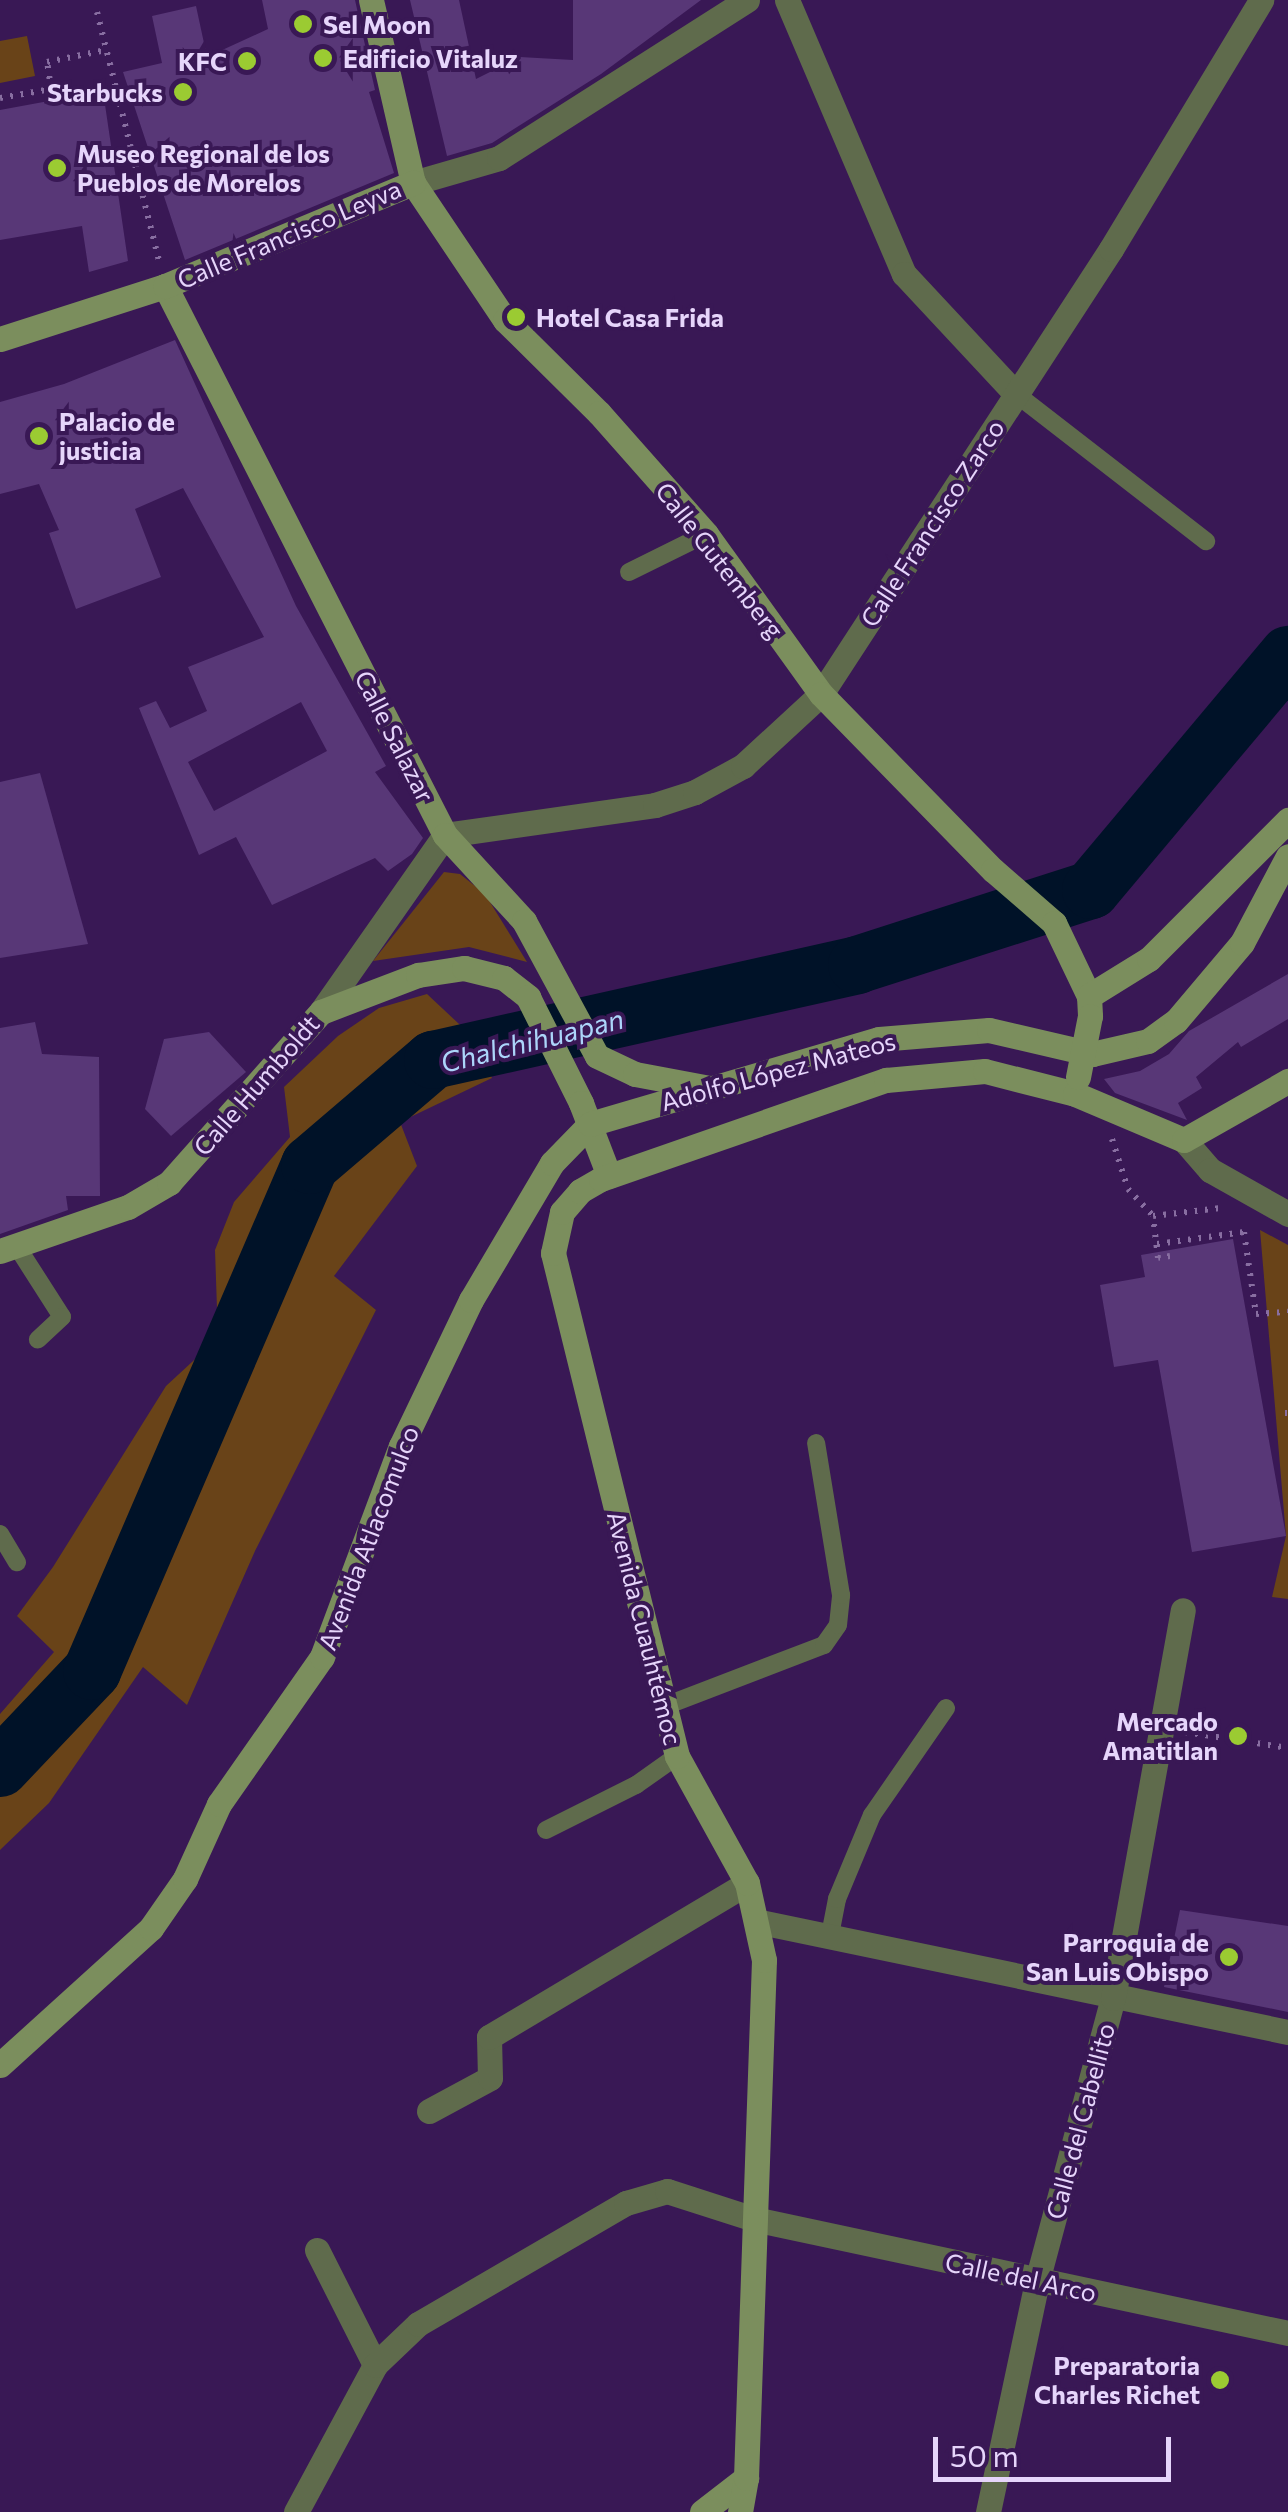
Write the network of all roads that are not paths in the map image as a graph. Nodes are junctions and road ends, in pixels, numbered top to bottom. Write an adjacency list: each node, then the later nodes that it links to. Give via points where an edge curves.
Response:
1 (372, 0): 5 (main road, Calle Gutemberg)
2 (747, 0): 5 (street, via 499,158)
3 (787, 0): 8 (street, via 904,274)
4 (1261, 0): 8 (street, Calle Francisco Zarco)
5 (413, 183): 6 (main road, Calle Francisco Leyva); 9 (main road, Calle Gutemberg, via 505,320)
6 (165, 286): 7 (main road, Calle Francisco Leyva); 14 (main road, Calle Salazar)
7 (0, 339)
8 (1016, 393): 10 (lane); 12 (street, Calle Francisco Zarco)
9 (706, 534): 11 (lane); 12 (main road, Calle Gutemberg)
10 (1206, 542)
11 (630, 572)
12 (821, 694): 14 (street, Calle Francisco Zarco, via 743,766 695,792 655,805); 16 (main road, Calle Gutemberg, via 1054,923)
13 (1288, 820): 16 (main road, via 1148,959)
14 (445, 834): 17 (street, Calle Humboldt); 20 (main road, Calle Salazar, via 524,922 597,1056 636,1074)
15 (1288, 856): 20 (main road, Adolfo López Mateos, via 1242,943 1176,1021 1148,1041 1092,1054 989,1030 938,1031 878,1039)
16 (1086, 995): 18 (main road, bridge)
17 (321, 1012): 21 (main road, via 418,974 464,968 504,978 528,996); 25 (main road, Calle Humboldt, via 169,1183 128,1207)
18 (1077, 1086): 22 (main road, Avenida Cuauhtémoc); 23 (main road, Avenida Cuauhtémoc, via 985,1072 886,1080)
19 (1285, 1087): 22 (main road)
20 (716, 1090): 21 (main road, Adolfo López Mateos)
21 (586, 1113): 23 (main road); 40 (main road, Avenida Atlacomulco, via 471,1300 401,1446 322,1657 219,1804 185,1879 151,1928)
22 (1184, 1140): 24 (street, via 1210,1170)
23 (609, 1176): 31 (main road, Avenida Cuauhtémoc, via 580,1191 562,1212 553,1253)
24 (1277, 1208)
25 (8, 1248): 26 (lane, via 62,1317)
26 (38, 1339)
27 (816, 1443): 31 (lane, via 841,1595 838,1625 824,1644)
28 (0, 1534): 29 (lane)
29 (18, 1562)
30 (1183, 1610): 38 (street, Calle del Cabellito)
31 (665, 1706): 33 (main road, Avenida Cuauhtémoc)
32 (946, 1708): 37 (lane, via 872,1814 836,1899)
33 (677, 1756): 34 (lane, via 636,1786); 35 (main road, Avenida Cuauhtémoc)
34 (546, 1830)
35 (747, 1884): 36 (main road, Avenida Cuauhtémoc); 41 (street, via 489,2037 490,2078)
36 (756, 1921): 37 (street); 42 (main road, Avenida Cuauhtémoc, via 764,1960)
37 (830, 1935): 38 (street)
38 (1112, 1998): 39 (street); 44 (street, Calle del Cabellito)
39 (1288, 2032)
40 (0, 2064)
41 (429, 2111)
42 (754, 2220): 44 (street, Calle del Arco); 46 (street, Calle del Arco, via 667,2191 626,2203 418,2324); 47 (main road, Avenida Cuauhtémoc)
43 (316, 2250): 46 (street)
44 (1038, 2281): 45 (street, Calle del Arco); 51 (street, Calle del Cabellito)
45 (1288, 2333)
46 (376, 2366): 48 (street, Calle del Arco)
47 (746, 2478): 49 (main road); 50 (main road, Avenida Cuauhtémoc)
48 (296, 2512)
49 (702, 2512)
50 (740, 2512)
51 (988, 2512)

